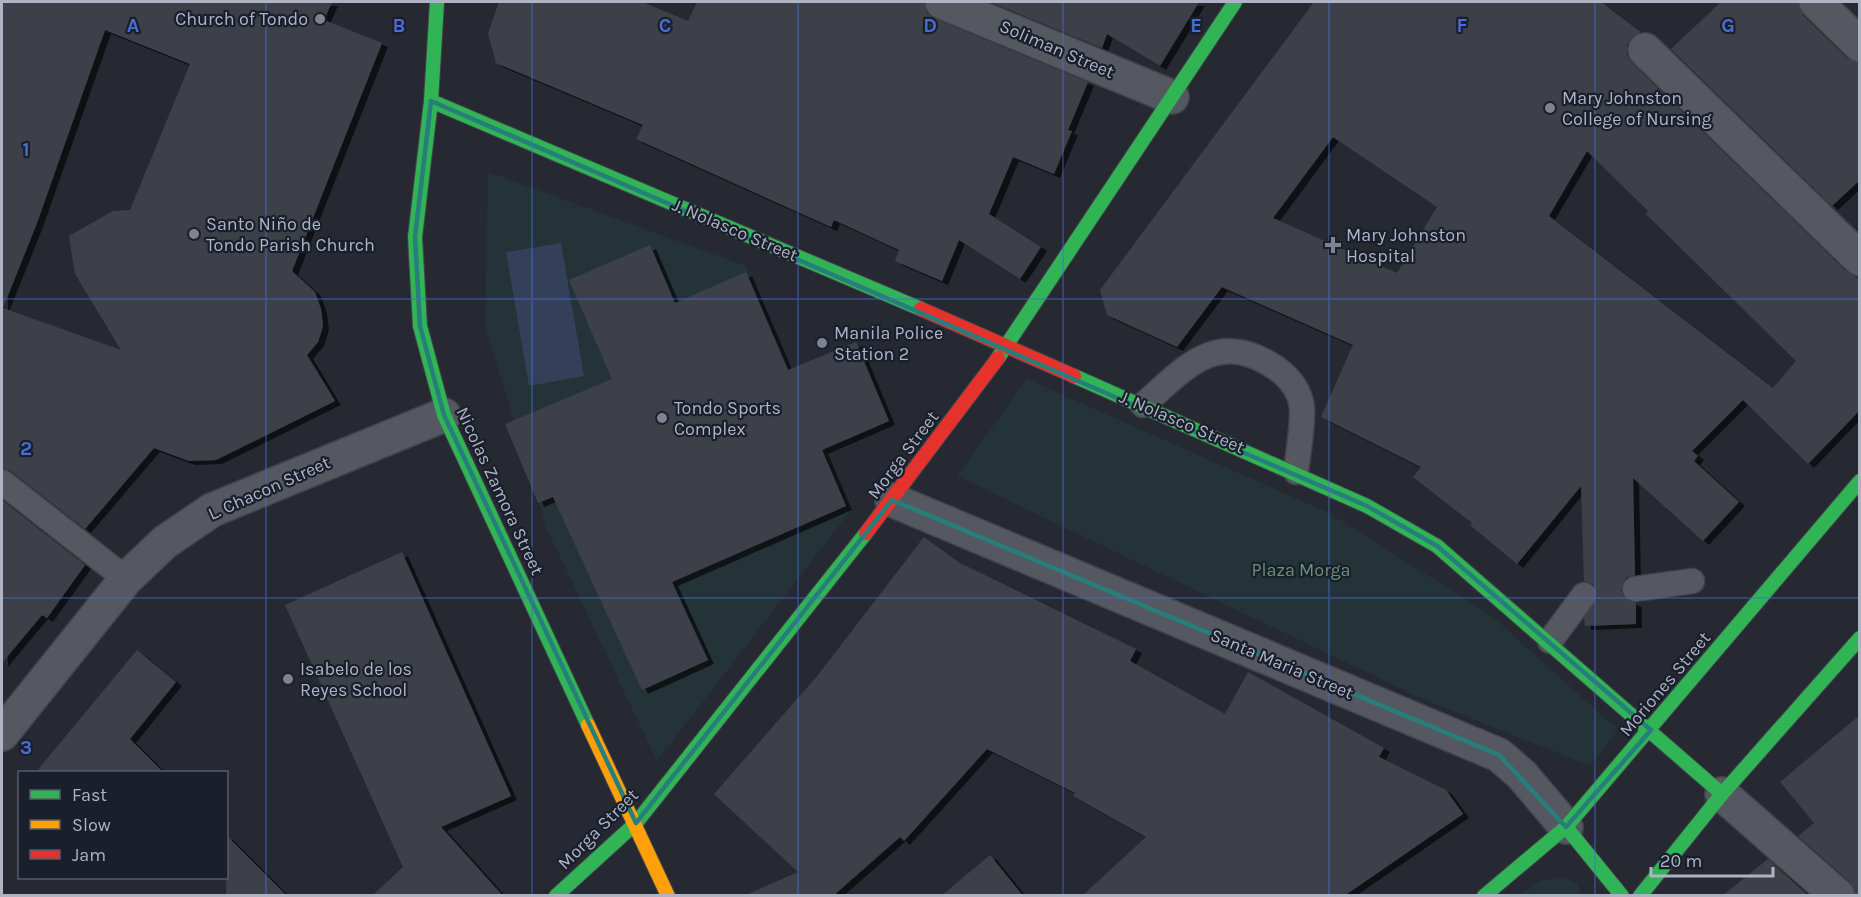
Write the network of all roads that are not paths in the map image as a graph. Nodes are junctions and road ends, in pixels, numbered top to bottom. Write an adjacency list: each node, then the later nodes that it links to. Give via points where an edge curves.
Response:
1 (437, 2): 8 (street, Nicolas Zamora Street)
2 (942, 2): 7 (street, Soliman Street)
3 (1235, 2): 7 (street, Morga Street)
4 (1816, 2): 5 (street)
5 (1860, 45)
6 (1645, 50): 9 (street)
7 (1172, 97): 10 (street, Morga Street)
8 (431, 101): 10 (street, J. Nolasco Street); 12 (street, Nicolas Zamora Street, via 415,237 420,326)
9 (1860, 259)
10 (1007, 346): 11 (street, J. Nolasco Street); 16 (street, Morga Street)
11 (1143, 405): 13 (street, J. Nolasco Street); 13 (lane, via 1186,366 1206,354 1227,349 1253,356 1279,370 1296,386 1302,408)
12 (444, 415): 17 (street, L. Chacon Street, via 212,510 165,542); 26 (street, Nicolas Zamora Street)
13 (1296, 472): 22 (street, J. Nolasco Street, via 1368,506 1437,546)
14 (1860, 481): 23 (street, Moriones Street)
15 (2, 482): 17 (lane)
16 (892, 500): 26 (street, Morga Street); 27 (street, Santa Maria Street, via 1499,755 1522,775)
17 (126, 579): 24 (street, L. Chacon Street)
18 (1692, 580): 19 (lane)
19 (1635, 589)
20 (1584, 595): 22 (lane)
21 (1860, 638): 25 (street)
22 (1550, 641): 23 (street, J. Nolasco Street)
23 (1651, 730): 25 (street, J. Nolasco Street); 27 (street, Moriones Street)
24 (2, 734)
25 (1722, 794): 32 (street); 33 (street, J. Nolasco Street)
26 (636, 823): 28 (street, Morga Street); 29 (street, Nicolas Zamora Street)
27 (1566, 827): 30 (street, Moriones Street); 31 (street, Santa Maria Street)
28 (556, 896)
29 (668, 896)
30 (1484, 896)
31 (1622, 896)
32 (1640, 896)
33 (1838, 896)

